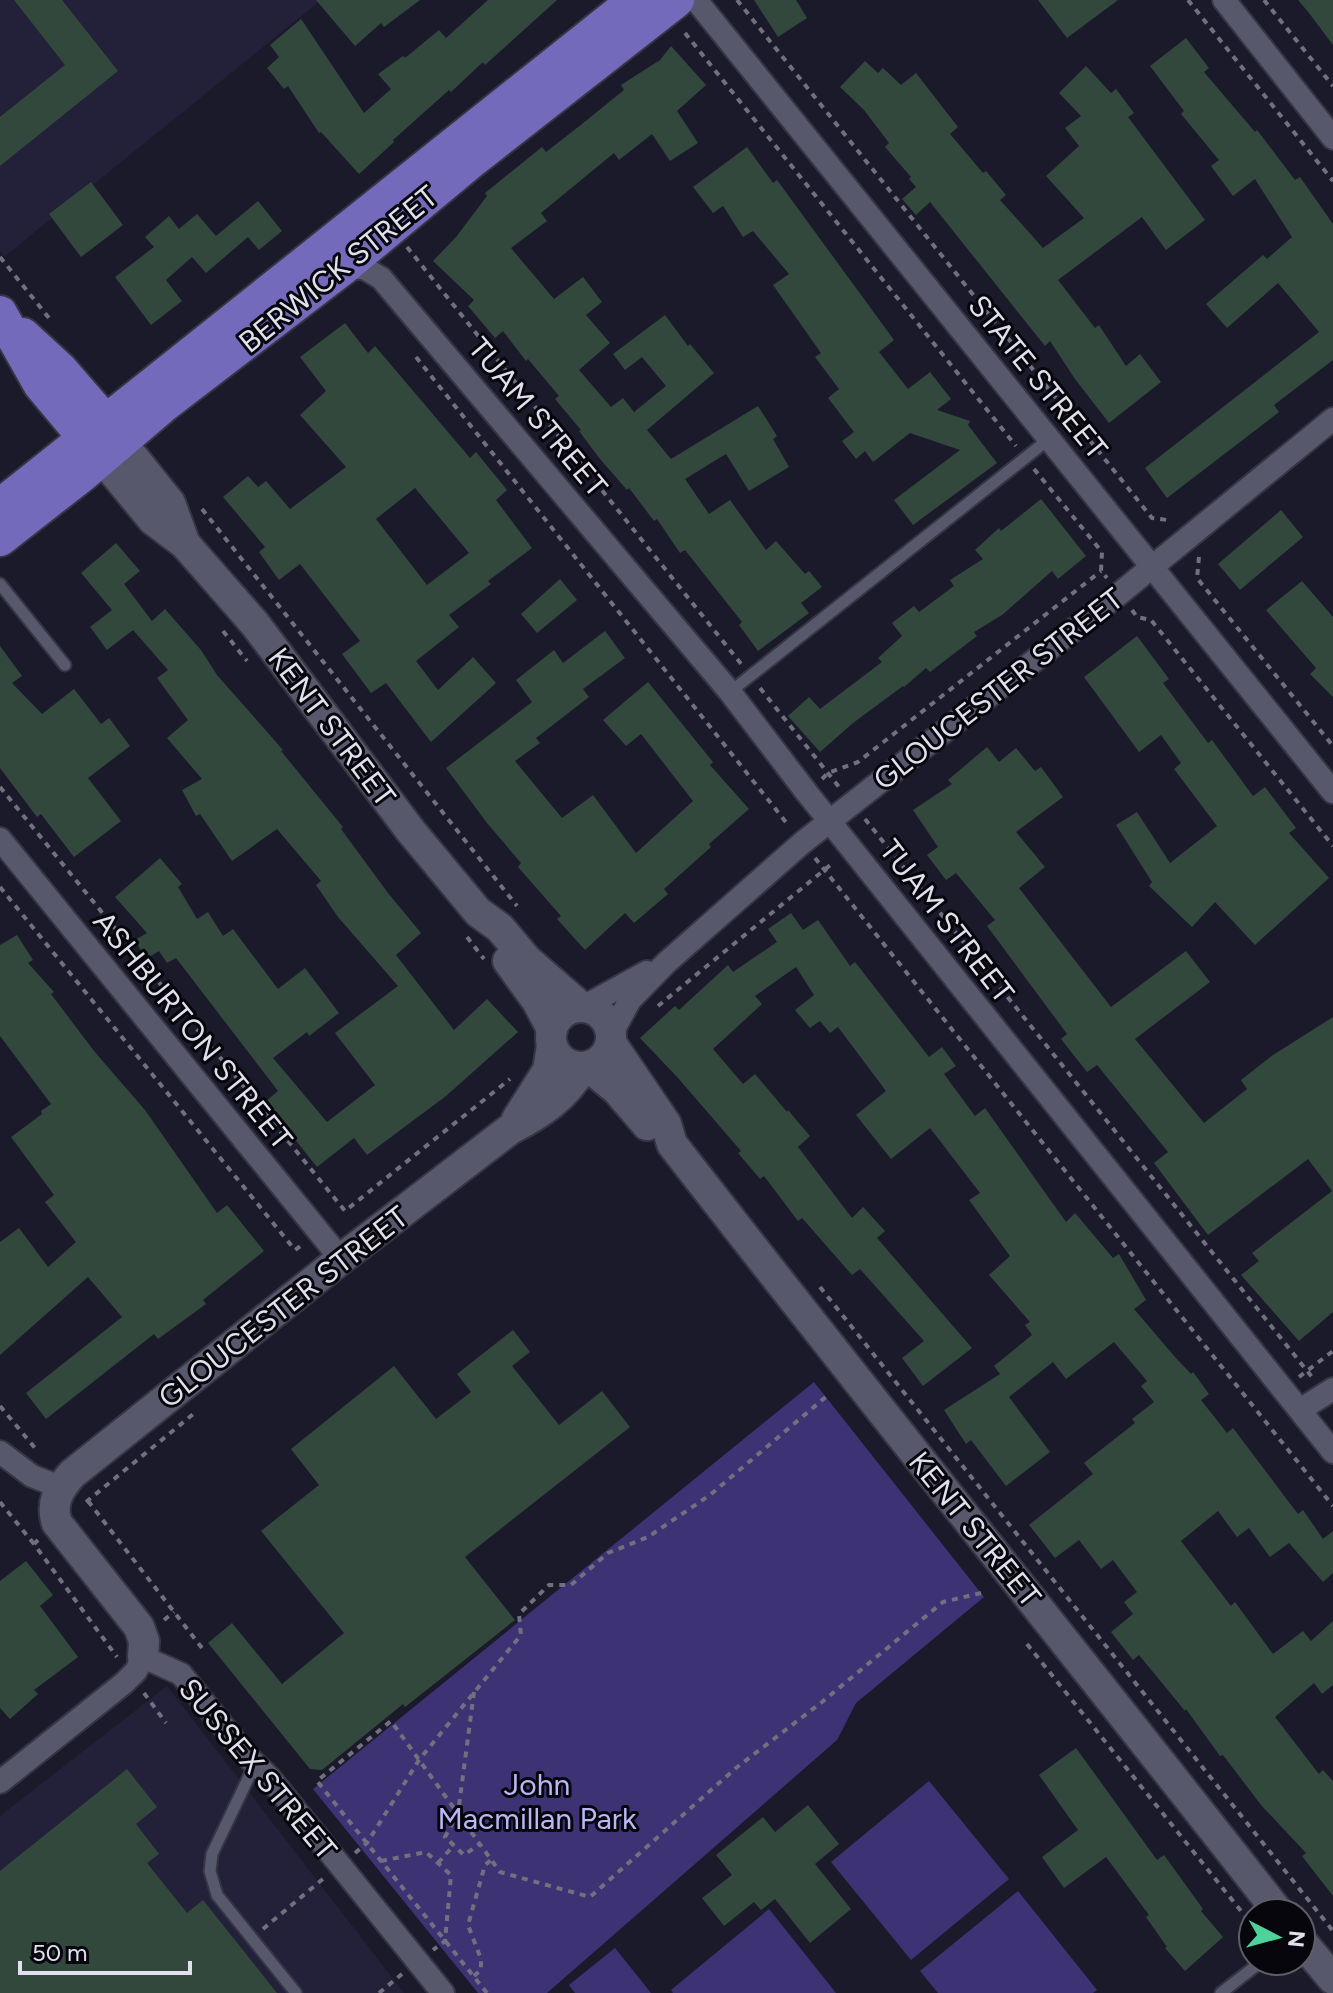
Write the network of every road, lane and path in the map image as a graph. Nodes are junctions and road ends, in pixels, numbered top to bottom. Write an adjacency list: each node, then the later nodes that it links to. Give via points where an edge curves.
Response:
1 (635, 0): 17 (main road, BERWICK STREET)
2 (737, 0): 22 (path, via 1152,518 1167,520)
3 (1188, 0): 11 (path)
4 (1224, 0): 10 (street)
5 (1264, 0): 9 (path)
6 (702, 7): 8 (path); 16 (street, STATE STREET)
7 (675, 16): 8 (path); 12 (main road, BERWICK STREET, via 474,159)
8 (685, 33): 18 (path)
9 (1333, 86)
10 (1333, 138)
11 (1333, 181)
12 (343, 268): 17 (main road, BERWICK STREET, via 164,405); 32 (street, TUAM STREET, via 364,268 381,278)
13 (1, 314): 17 (main road, KENT STREET, via 40,384)
14 (409, 349): 37 (path)
15 (1333, 419): 22 (street, GLOUCESTER STREET)
16 (1049, 439): 18 (lane); 23 (street, STATE STREET)
17 (104, 440): 19 (main road, BERWICK STREET); 21 (main road, BERWICK STREET); 45 (main road, KENT STREET, via 170,503 185,544 255,624 410,830)
18 (1026, 459): 24 (path, via 1102,552); 32 (lane)
19 (0, 506)
20 (199, 506): 44 (path)
21 (0, 539)
22 (1185, 541): 23 (street, GLOUCESTER STREET); 33 (path, via 1200,558 1197,578)
23 (1153, 567): 26 (street, GLOUCESTER STREET); 35 (street, STATE STREET)
24 (1101, 571): 26 (path); 36 (path, via 858,762 828,773)
25 (0, 584): 30 (lane)
26 (1119, 594): 28 (path, via 1137,617); 38 (street, GLOUCESTER STREET)
27 (1164, 614): 28 (path)
28 (1154, 623): 41 (path)
29 (222, 629): 31 (path)
30 (65, 665)
31 (251, 666)
32 (730, 692): 36 (street, TUAM STREET)
33 (1333, 746)
34 (0, 787): 56 (path)
35 (1333, 792)
36 (807, 793): 37 (path); 38 (street, TUAM STREET)
37 (781, 816): 40 (path)
38 (830, 821): 40 (street, GLOUCESTER STREET); 61 (street, TUAM STREET)
39 (0, 839): 57 (street, ASHBURTON STREET)
40 (802, 843): 42 (path); 47 (street, GLOUCESTER STREET)
41 (1333, 846)
42 (824, 870): 49 (path); 71 (path)
43 (0, 887): 57 (path, via 295,1250)
44 (522, 913)
45 (472, 925): 46 (path); 48 (main road, KENT STREET, via 500,928 526,959); 50 (main road, KENT STREET, via 486,933 537,1001)
46 (486, 962)
47 (666, 963): 48 (street, GLOUCESTER STREET); 51 (street, GLOUCESTER STREET, via 630,1000)
48 (582, 1006): 50 (main road, via 559,1015); 51 (main road, via 600,1012)
49 (658, 1006)
50 (552, 1037): 52 (main road, via 561,1060); 54 (main road, GLOUCESTER STREET, via 548,1070)
51 (612, 1038): 52 (main road, via 604,1058); 55 (main road, KENT STREET, via 666,1124)
52 (586, 1067): 54 (main road, GLOUCESTER STREET, via 570,1089); 55 (main road, KENT STREET, via 617,1090 662,1143)
53 (511, 1078): 56 (path)
54 (509, 1130): 58 (main road, GLOUCESTER STREET)
55 (672, 1144): 91 (main road, KENT STREET)
56 (345, 1211): 57 (path)
57 (319, 1233): 58 (street, ASHBURTON STREET)
58 (341, 1259): 68 (main road, GLOUCESTER STREET)
59 (815, 1280): 93 (path)
60 (1333, 1351): 61 (path)
61 (1280, 1389): 65 (street, TUAM STREET)
62 (1333, 1389): 65 (street)
63 (828, 1395): 78 (path, via 710,1495 648,1537 608,1553 571,1585 549,1585 519,1614 521,1635)
64 (198, 1410): 69 (path)
65 (1300, 1410): 67 (street, TUAM STREET)
66 (0, 1452): 68 (street, via 32,1476)
67 (1333, 1452)
68 (60, 1487): 72 (main road, via 54,1509)
69 (88, 1500): 72 (path); 76 (path)
70 (0, 1502): 73 (path)
71 (1333, 1506)
72 (57, 1523): 73 (path); 77 (main road, via 139,1627 144,1641)
73 (34, 1544): 77 (path)
74 (985, 1592): 87 (path, via 943,1602 736,1768 590,1897 500,1872)
75 (1027, 1644): 92 (path)
76 (202, 1648)
77 (137, 1666): 79 (path); 81 (street, SUSSEX STREET, via 181,1674); 82 (street)
78 (475, 1690): 80 (path); 83 (path)
79 (166, 1723)
80 (419, 1760): 83 (path); 84 (path); 84 (path, via 391,1721 317,1781)
81 (255, 1764): 90 (street, SUSSEX STREET); 95 (lane, via 212,1854 210,1871 217,1895)
82 (0, 1782)
83 (458, 1813): 85 (path); 86 (path, via 445,1837)
84 (367, 1843): 88 (path); 90 (path)
85 (480, 1844): 86 (path, via 464,1855); 87 (path)
86 (454, 1845): 89 (path)
87 (491, 1860): 98 (path, via 468,1925 481,1959 481,1970)
88 (381, 1861): 89 (path, via 426,1852); 94 (path)
89 (438, 1863): 94 (path, via 451,1875)
90 (340, 1865): 95 (path, via 265,1925); 103 (street, SUSSEX STREET)
91 (1266, 1897)
92 (1237, 1906)
93 (1333, 1931)
94 (445, 1941): 98 (path)
95 (256, 1944): 101 (lane)
96 (1317, 1960): 100 (main road)
97 (409, 1969): 102 (path)
98 (474, 1976): 104 (path)
99 (1242, 1977): 105 (lane)
100 (1333, 1979)
101 (296, 1993)
102 (379, 1993)
103 (443, 1993)
104 (487, 1993)
105 (1221, 1993)

